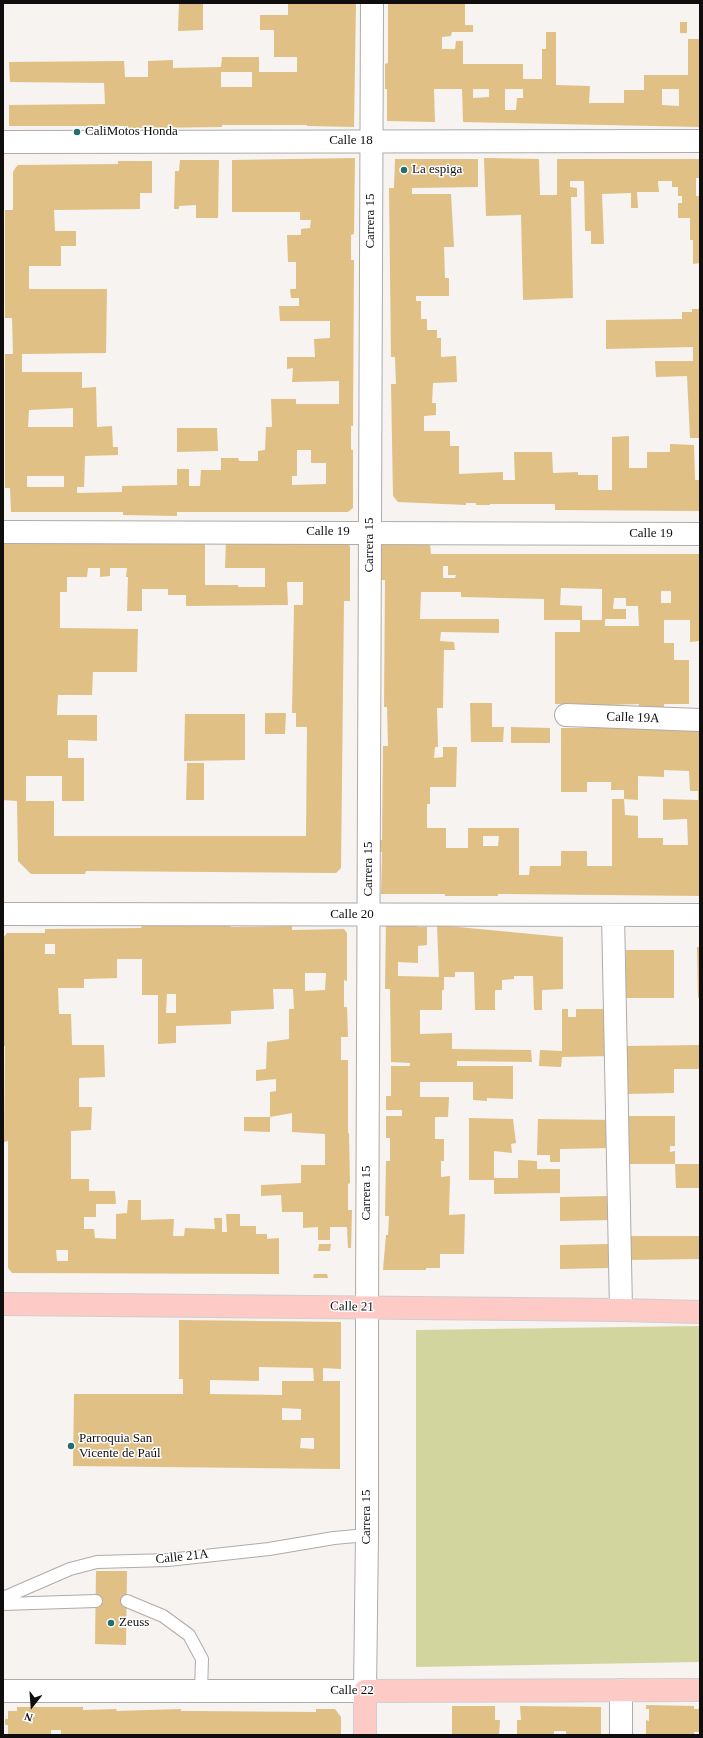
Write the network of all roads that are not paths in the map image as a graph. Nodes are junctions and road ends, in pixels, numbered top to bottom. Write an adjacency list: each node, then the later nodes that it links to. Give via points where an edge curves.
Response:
1 (372, 3): 2 (street, Carrera 15)
2 (372, 141): 3 (street, Calle 18); 4 (street, Calle 18); 6 (street, Carrera 15)
3 (700, 141)
4 (3, 142)
5 (3, 532): 6 (street, Calle 19)
6 (370, 532): 7 (street, Calle 19); 11 (street, Carrera 15)
7 (700, 534)
8 (566, 715): 9 (street, Calle 19A)
9 (700, 720)
10 (3, 914): 11 (street, Calle 20)
11 (368, 915): 12 (street, Calle 20); 15 (street, Carrera 15)
12 (613, 915): 13 (street, Calle 20); 16 (street)
13 (700, 915)
14 (3, 1304): 15 (main road, Calle 21)
15 (367, 1307): 16 (main road, Calle 21); 18 (street, Carrera 15)
16 (621, 1310): 17 (main road, Calle 21)
17 (700, 1312)
18 (367, 1535): 19 (lane, Calle 21A, via 168,1560 98,1562 70,1569); 26 (street, Carrera 15)
19 (3, 1598)
20 (96, 1601): 22 (lane)
21 (126, 1601): 25 (lane, via 163,1616 189,1635 202,1659)
22 (3, 1604)
23 (621, 1690): 24 (main road, Calle 22); 26 (main road, Calle 22); 29 (street)
24 (700, 1690)
25 (201, 1691): 26 (street, Calle 22); 27 (street, Calle 22)
26 (365, 1691): 28 (main road, Carrera 15)
27 (3, 1692)
28 (365, 1735)
29 (621, 1735)

